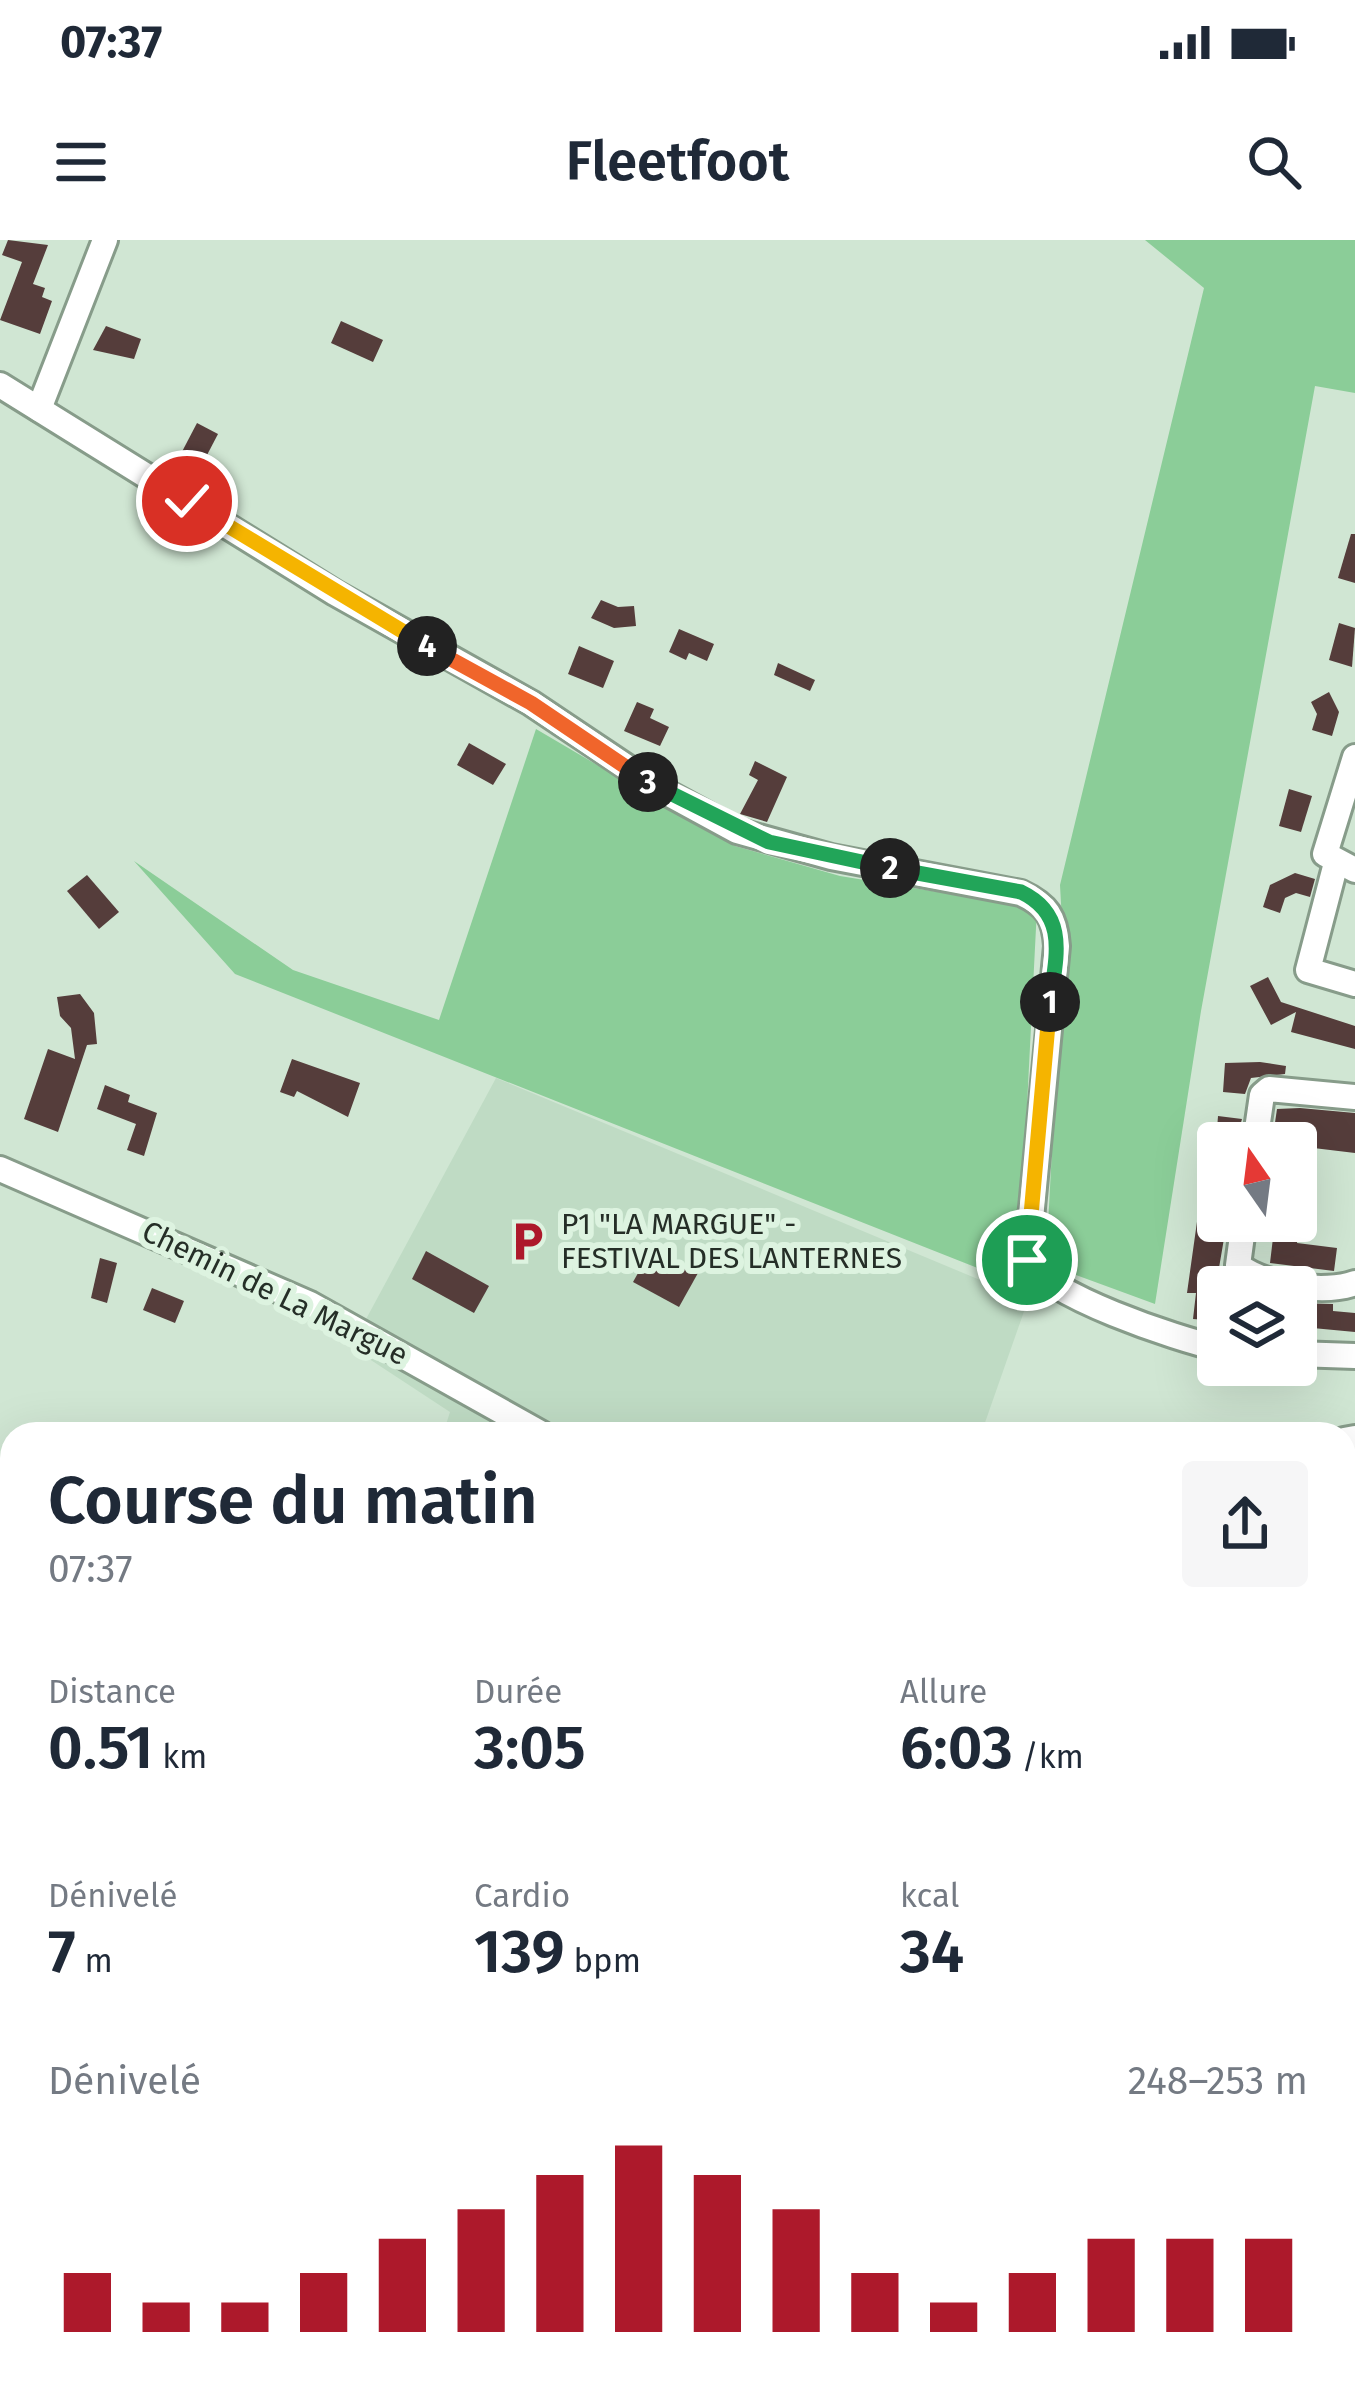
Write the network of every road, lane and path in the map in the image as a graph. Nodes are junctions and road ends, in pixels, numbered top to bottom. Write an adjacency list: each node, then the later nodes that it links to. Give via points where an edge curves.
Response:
1 (105, 240): 3 (street)
2 (0, 385): 3 (street)
3 (39, 409): 12 (street, via 737,831 1040,902 1056,925 1057,946 1027,1260 1060,1288)
4 (1355, 757): 5 (street, via 1325,854)
5 (1346, 867): 6 (street, via 1308,970)
6 (1355, 984)
7 (1355, 1097): 8 (street, via 1269,1089)
8 (1258, 1122)
9 (0, 1169): 15 (street, Chemin de La Margue, via 310,1304)
10 (1241, 1242): 11 (street, via 1238,1265 1250,1275 1336,1290)
11 (1355, 1283)
12 (1197, 1340)
13 (1317, 1355): 14 (street)
14 (1355, 1356)
15 (521, 1422)

